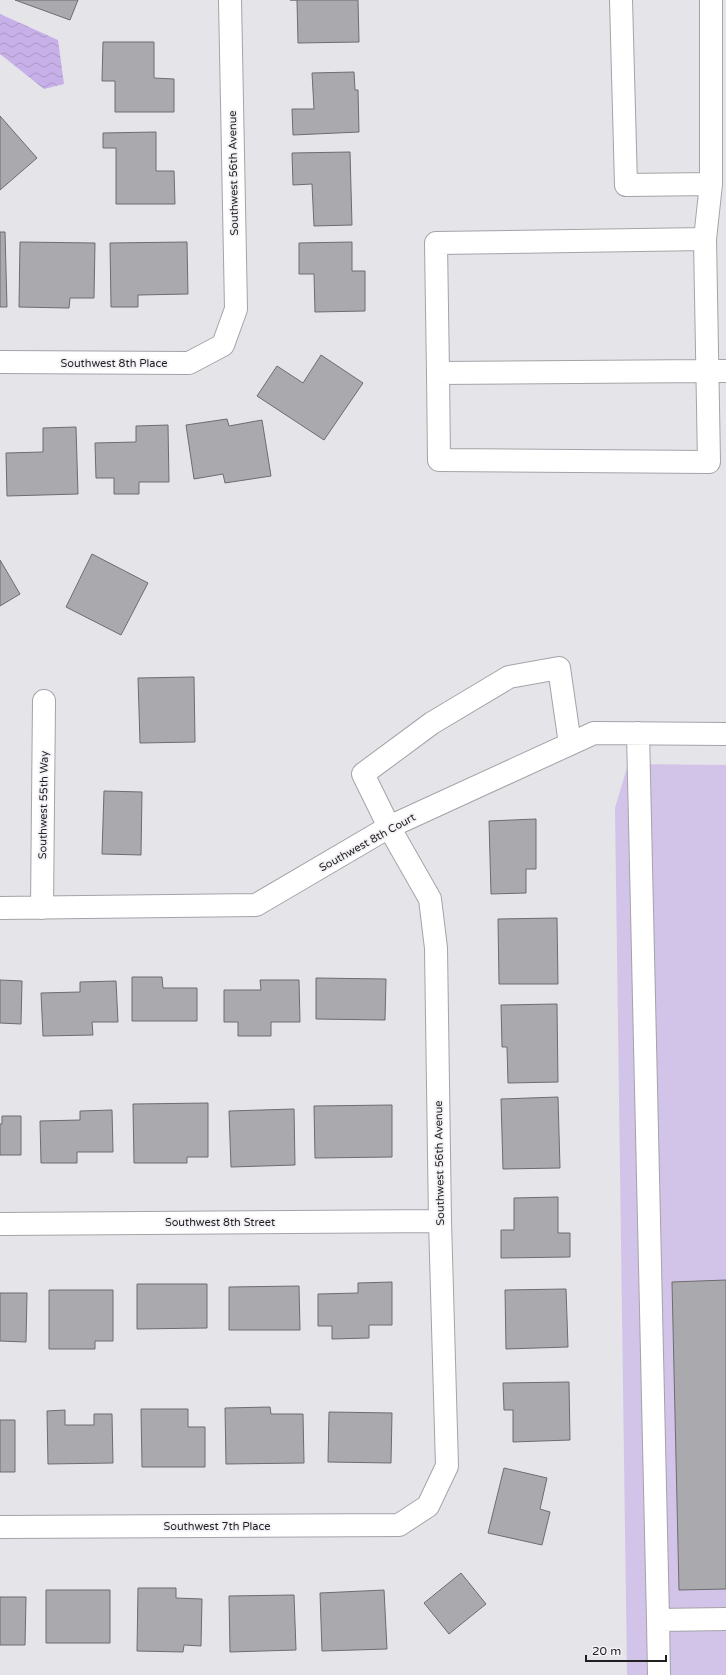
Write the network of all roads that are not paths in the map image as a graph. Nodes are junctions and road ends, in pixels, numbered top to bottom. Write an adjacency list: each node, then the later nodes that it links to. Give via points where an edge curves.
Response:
1 (230, 0): 6 (street, Southwest 56th Avenue, via 236,309)
2 (621, 0): 4 (street, via 626,185)
3 (710, 0): 4 (street)
4 (711, 184): 5 (street)
5 (705, 239): 8 (street); 9 (street, via 436,243)
6 (223, 345): 7 (street, Southwest 8th Place, via 189,363)
7 (0, 362)
8 (716, 371): 9 (street); 9 (street, via 709,462 439,460)
9 (438, 373)
10 (44, 702): 16 (street, Southwest 55th Way)
11 (638, 734): 12 (street, Southwest 8th Court); 13 (street, Southwest 8th Court, via 594,734); 22 (street)
12 (726, 734)
13 (570, 744): 14 (street, Southwest 8th Court); 14 (street, Southwest 56th Avenue, via 559,668 509,677 432,723 363,774)
14 (389, 827): 16 (street, Southwest 8th Court, via 256,905); 17 (street, Southwest 56th Avenue, via 430,899 436,948)
15 (0, 908): 16 (street, Southwest 8th Court)
16 (42, 908)
17 (440, 1221): 18 (street, Southwest 8th Street); 19 (street, Southwest 56th Avenue, via 447,1466)
18 (0, 1224)
19 (428, 1506): 20 (street, Southwest 7th Place, via 399,1525)
20 (0, 1527)
21 (726, 1619): 22 (street)
22 (658, 1620): 23 (street)
23 (659, 1675)

